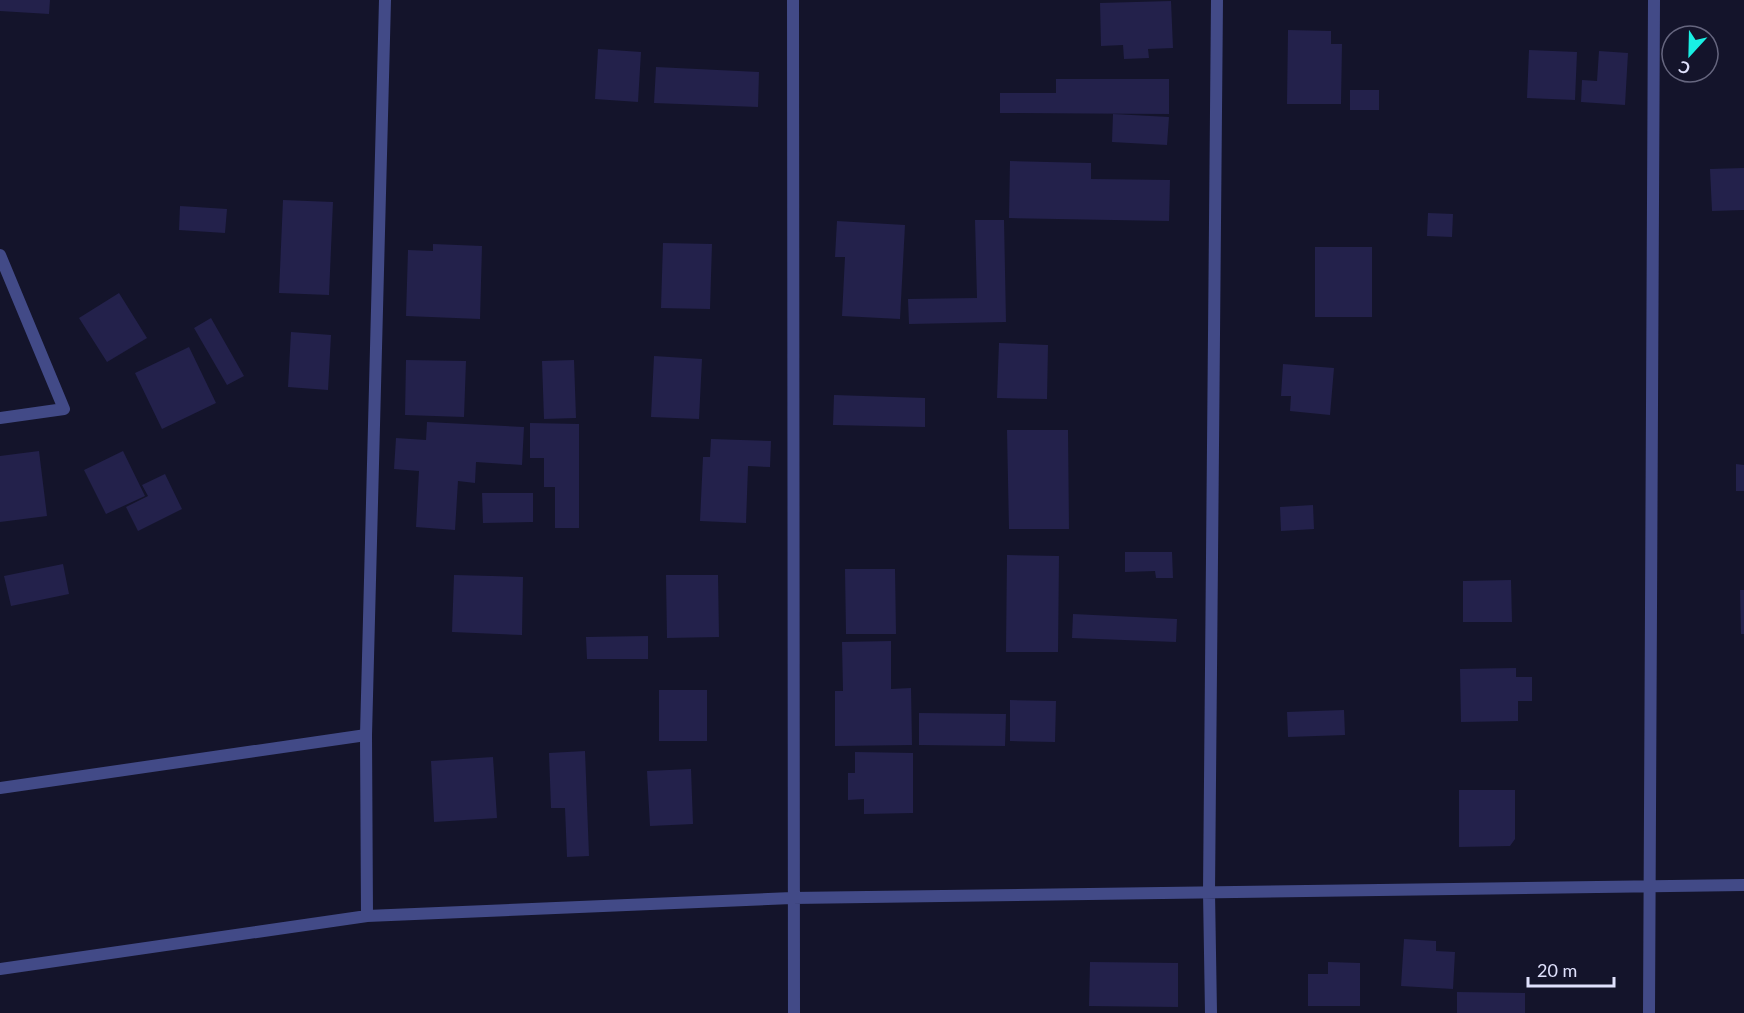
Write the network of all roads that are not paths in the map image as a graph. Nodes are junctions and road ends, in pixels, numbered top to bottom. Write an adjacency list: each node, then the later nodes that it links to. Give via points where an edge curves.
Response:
1 (385, 0): 7 (street)
2 (793, 0): 12 (street)
3 (1217, 0): 11 (street)
4 (1654, 0): 10 (street)
5 (0, 255): 6 (street, via 63,409)
6 (0, 418)
7 (366, 735): 8 (street); 13 (street)
8 (0, 788)
9 (1744, 885): 10 (street)
10 (1648, 888): 11 (street); 17 (street)
11 (1209, 892): 12 (street); 16 (street)
12 (792, 898): 13 (street); 15 (street)
13 (367, 916): 14 (street)
14 (0, 969)
15 (794, 1013)
16 (1210, 1013)
17 (1649, 1013)

